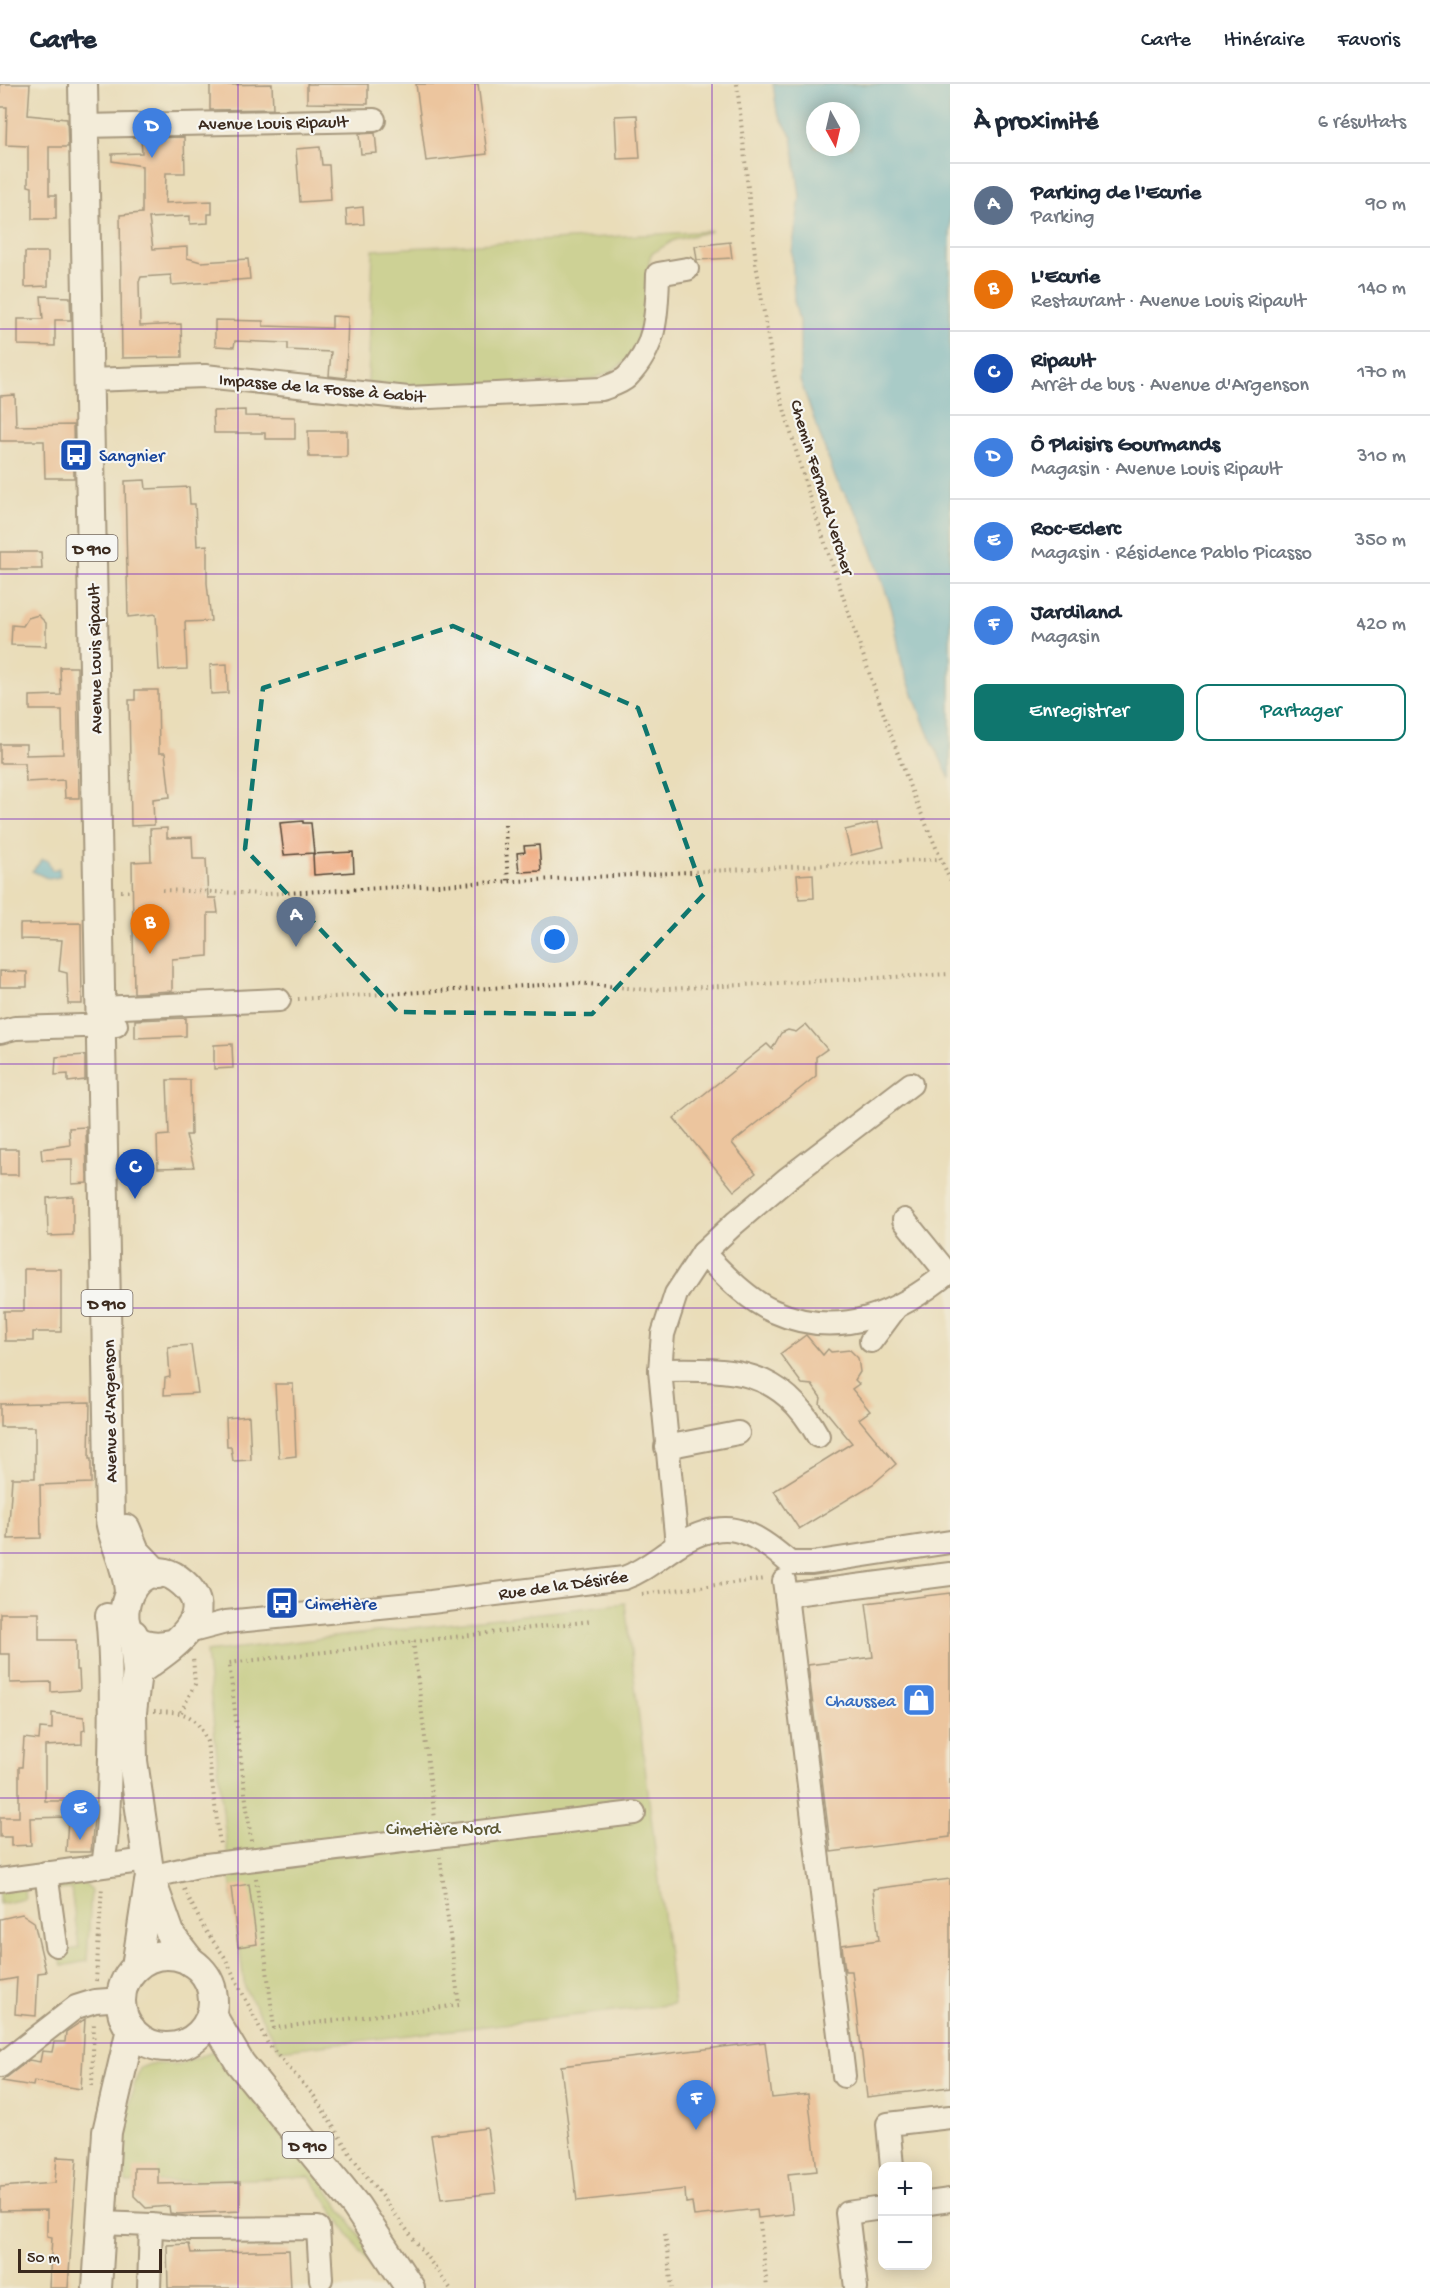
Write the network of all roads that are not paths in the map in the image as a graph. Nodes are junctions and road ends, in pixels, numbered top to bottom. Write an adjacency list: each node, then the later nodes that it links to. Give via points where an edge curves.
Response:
1 (83, 84): 4 (main road, Avenue Louis Ripault / D 910)
2 (99, 84): 4 (main road, Avenue Louis Ripault / D 910)
3 (374, 120): 4 (street, Avenue Louis Ripault)
4 (92, 126): 6 (main road, Avenue Louis Ripault / D 910)
5 (687, 269): 6 (street, Impasse de la Fosse à Gabit, via 658,274 657,320 645,351 626,379 602,389 408,398 205,376)
6 (97, 379): 8 (main road, Avenue Louis Ripault / D 910)
7 (279, 1000): 8 (street)
8 (108, 1015): 9 (street); 23 (main road, Avenue d'Argenson / D 910, via 125,1519 132,1545); 25 (main road, Avenue d'Argenson / D 910, via 110,1520)
9 (0, 1032)
10 (911, 1084): 12 (street, via 788,1178)
11 (904, 1220): 13 (street)
12 (703, 1253): 14 (street, via 756,1301 792,1317 847,1322); 16 (street, via 669,1310)
13 (949, 1272): 14 (street)
14 (894, 1310): 15 (street)
15 (871, 1341)
16 (660, 1370): 18 (street, via 707,1369 761,1379 786,1393); 19 (street)
17 (738, 1433): 19 (street)
18 (818, 1436)
19 (666, 1447): 21 (street)
20 (950, 1542): 22 (street)
21 (677, 1545): 22 (street, Rue de la Désirée, via 710,1532 737,1530 761,1538); 29 (street, Rue de la Désirée, via 638,1573 624,1578)
22 (790, 1563): 26 (street, via 784,1581)
23 (157, 1574): 25 (main road, via 140,1580); 27 (main road, via 179,1579)
24 (950, 1574): 26 (street)
25 (129, 1591): 30 (main road, via 123,1613)
26 (786, 1594): 45 (street)
27 (194, 1597): 29 (street); 31 (main road, via 196,1611)
28 (107, 1615): 34 (street, via 111,1713 108,1835)
29 (226, 1622): 31 (street, Rue de la Désirée)
30 (133, 1634): 31 (main road, via 151,1645); 32 (main road)
31 (184, 1643): 32 (main road)
32 (137, 1672): 35 (main road, via 132,1712 134,1780)
33 (634, 1813): 35 (street)
34 (103, 1865): 35 (street); 36 (street)
35 (149, 1869): 39 (main road, via 171,1936); 40 (main road)
36 (46, 1873): 37 (street); 38 (street)
37 (0, 1880)
38 (56, 1945)
39 (191, 1962): 40 (main road, via 180,1957 157,1957); 42 (main road, via 210,1984)
40 (136, 1967): 41 (main road, via 123,1987)
41 (108, 2000): 43 (main road); 44 (street, via 71,2010)
42 (212, 2014): 43 (main road, via 198,2035 176,2046 151,2044); 54 (main road, D 910, via 240,2063 350,2198)
43 (131, 2029): 51 (main road, via 110,2109)
44 (0, 2066)
45 (844, 2076)
46 (950, 2117): 47 (street, via 888,2124)
47 (892, 2162)
48 (950, 2200): 49 (street)
49 (932, 2202)
50 (878, 2209): 57 (street, via 847,2213)
51 (101, 2223): 52 (street); 55 (main road)
52 (151, 2225): 53 (street, via 191,2229 318,2228); 56 (street)
53 (321, 2279)
54 (409, 2284)
55 (98, 2288)
56 (150, 2288)
57 (856, 2288)

